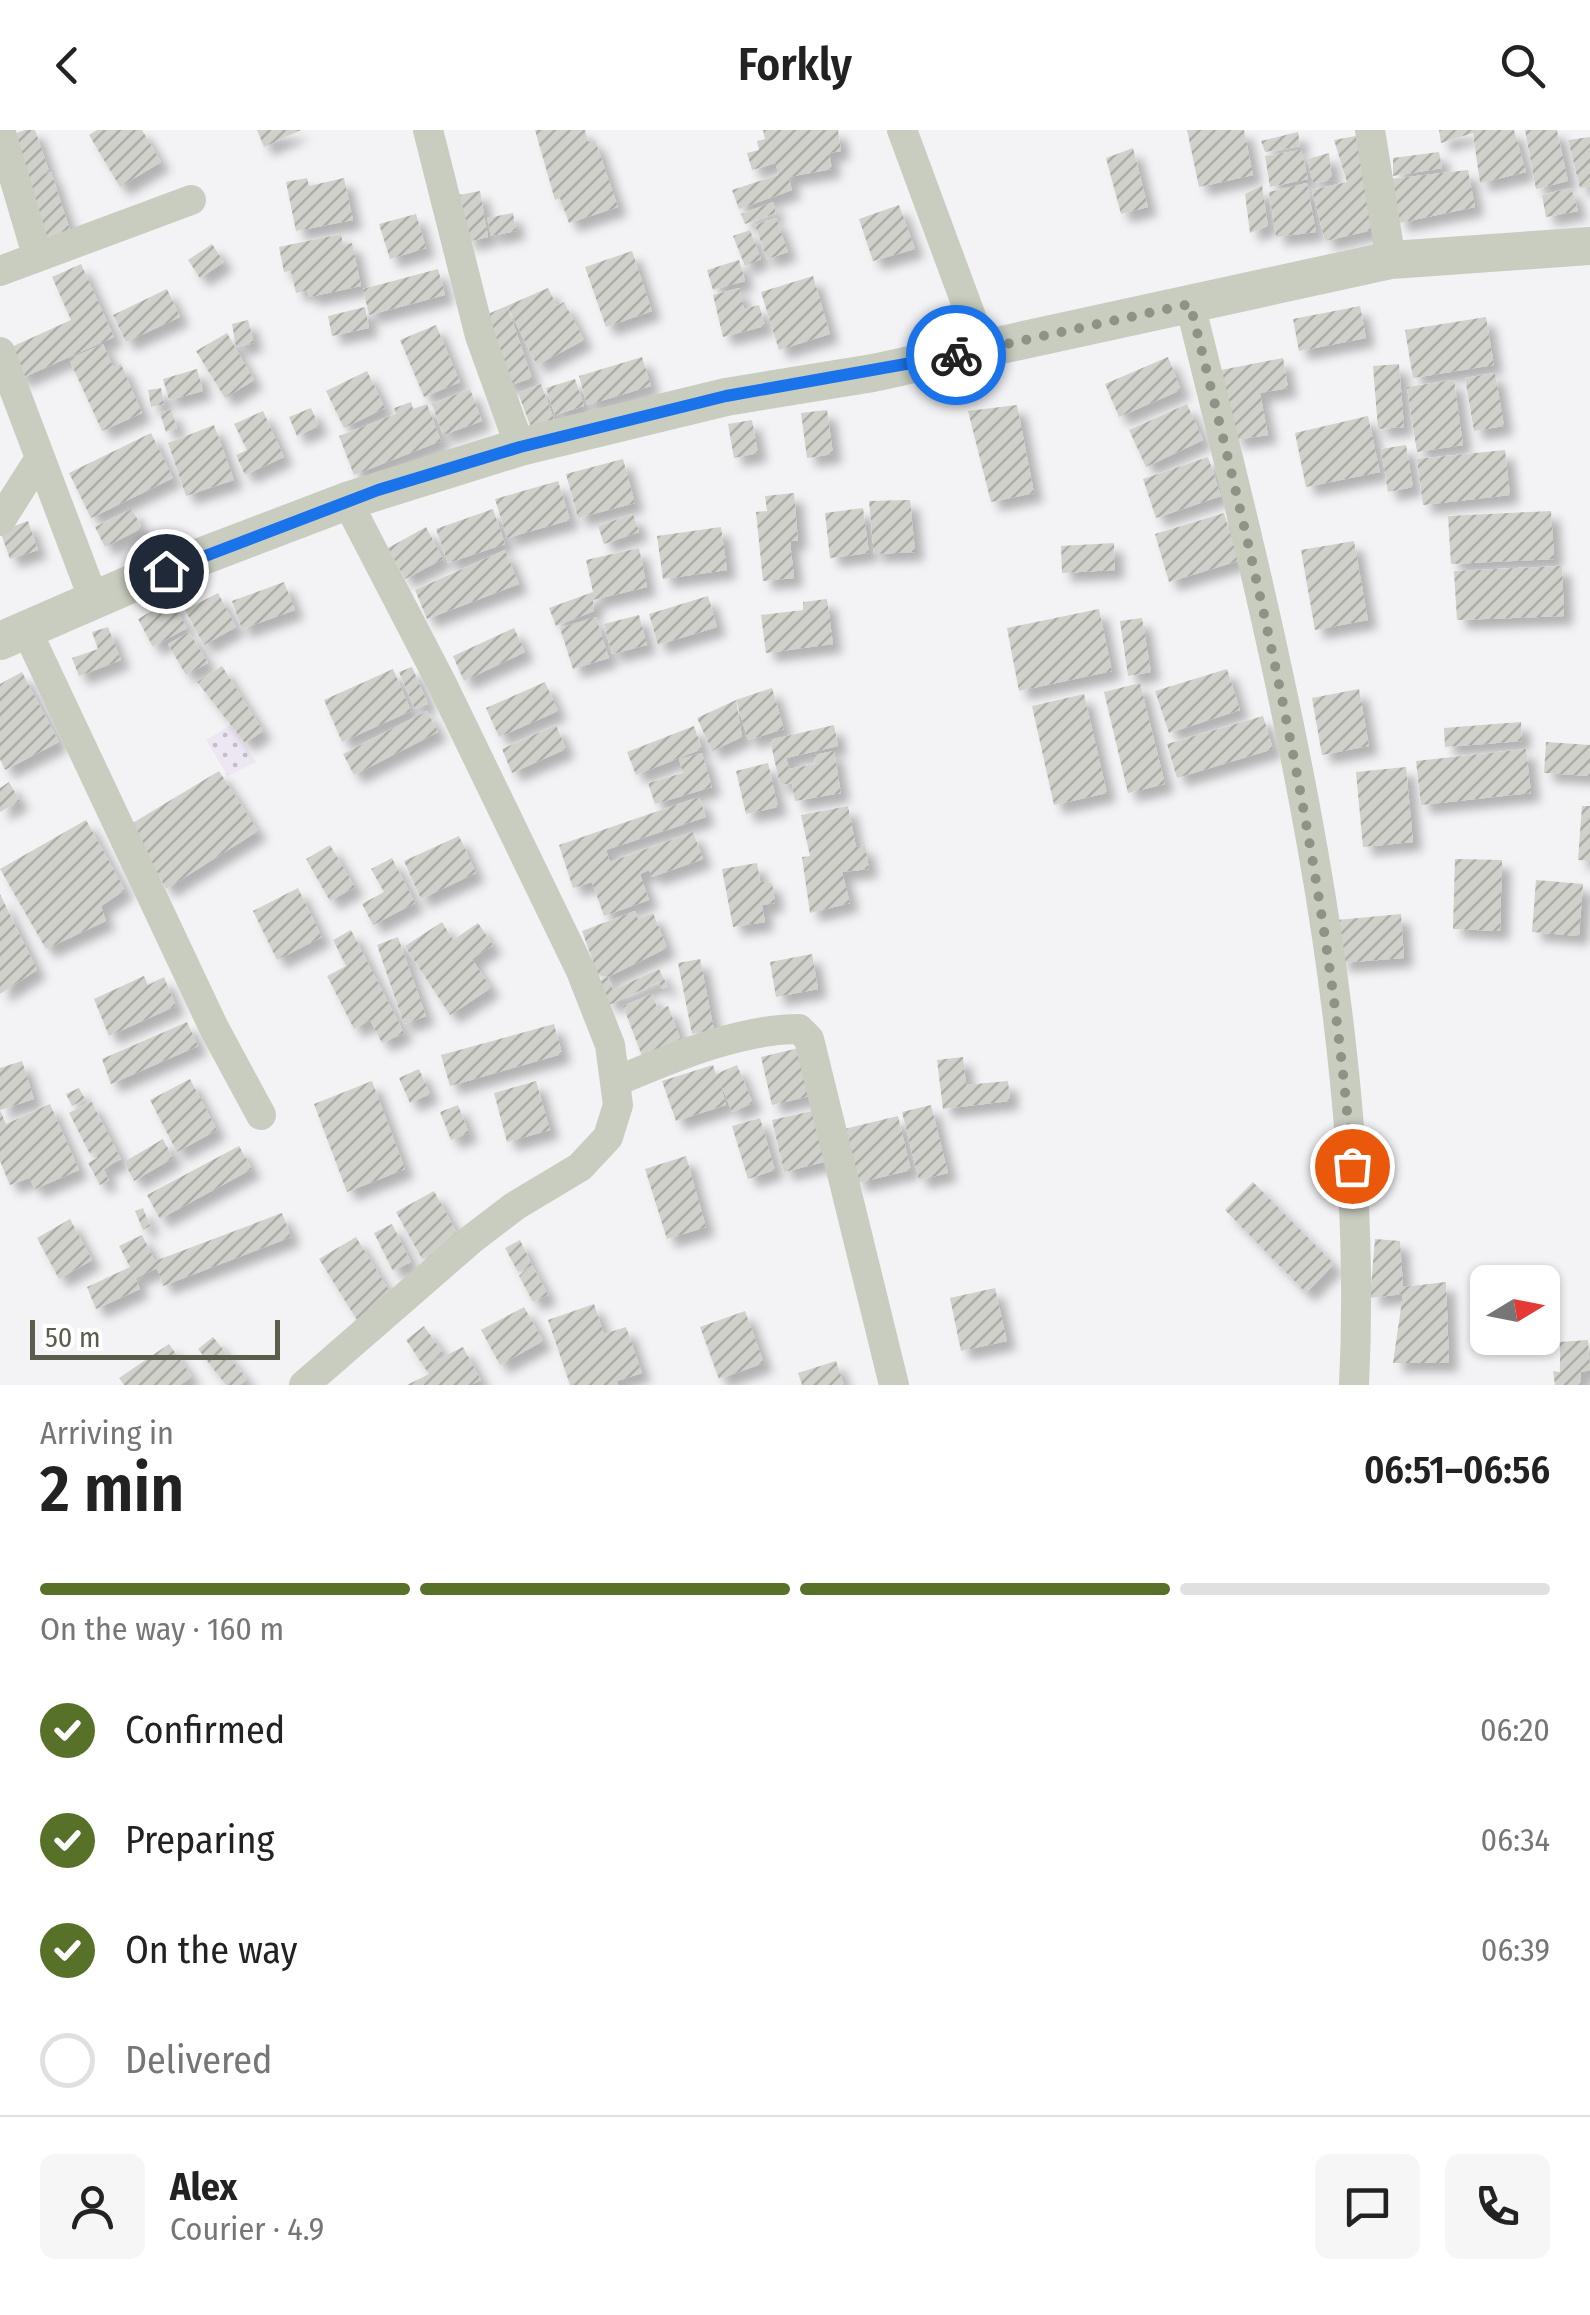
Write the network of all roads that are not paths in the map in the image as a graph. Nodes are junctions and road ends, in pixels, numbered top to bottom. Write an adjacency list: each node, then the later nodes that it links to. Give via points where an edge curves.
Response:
1 (0, 130): 7 (street)
2 (428, 130): 13 (street, via 480,336)
3 (902, 130): 11 (street)
4 (1370, 130): 8 (street)
5 (191, 200): 7 (street)
6 (1590, 246): 8 (street)
7 (37, 255): 9 (street)
8 (1391, 260): 10 (street)
9 (0, 271)
10 (1190, 304): 11 (street); 23 (street, via 1260,584 1316,881 1346,1086 1358,1245)
11 (983, 349): 13 (street, via 726,396)
12 (0, 352): 14 (street)
13 (520, 447): 15 (street)
14 (40, 458): 16 (street); 17 (street)
15 (347, 501): 17 (street); 19 (street, via 581,971)
16 (0, 520)
17 (94, 600): 18 (street)
18 (13, 635): 20 (street)
19 (618, 1080): 21 (street, via 608,1137 580,1167 473,1238); 22 (street, via 768,1033 799,1030 809,1040)
20 (261, 1115)
21 (304, 1385)
22 (894, 1385)
23 (1354, 1385)

